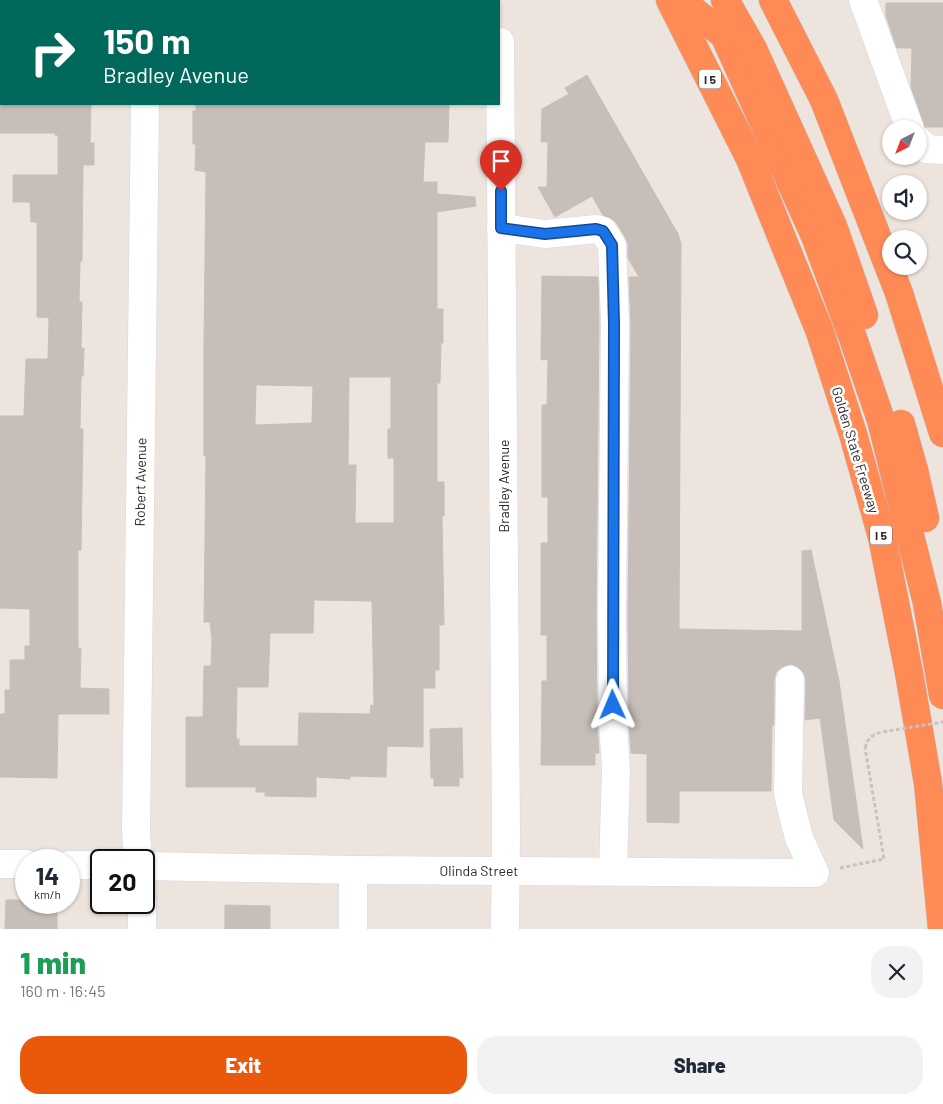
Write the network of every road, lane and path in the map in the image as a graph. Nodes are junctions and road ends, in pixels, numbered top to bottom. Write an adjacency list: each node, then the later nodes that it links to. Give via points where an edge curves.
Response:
1 (670, 0): 31 (highway, Golden State Freeway / I 5, via 750,159 820,332 853,434 882,537 909,673 928,783)
2 (680, 0): 17 (highway, via 724,35 815,236 881,420 927,604)
3 (725, 0): 15 (highway, via 753,49 833,226 914,470)
4 (773, 0): 7 (highway)
5 (794, 0): 7 (highway)
6 (863, 0): 10 (street)
7 (824, 100): 14 (highway, via 899,293)
8 (145, 105): 19 (street, Robert Avenue)
9 (500, 105): 13 (street, Bradley Avenue)
10 (907, 120)
11 (928, 149): 12 (street)
12 (943, 150)
13 (501, 228): 24 (street, Bradley Avenue); 25 (street, via 545,234 596,229 603,231 612,245 612,670 616,769)
14 (943, 432)
15 (943, 598)
16 (790, 680): 26 (street, via 788,794 799,838)
17 (943, 695)
18 (943, 722): 26 (path, bridge, via 882,732 868,739 865,748 884,859)
19 (137, 849)
20 (0, 864): 21 (street)
21 (15, 864)
22 (155, 866): 23 (street, Olinda Street)
23 (353, 870): 24 (street, Olinda Street); 29 (street)
24 (506, 870): 25 (street, Olinda Street); 30 (street, Bradley Avenue)
25 (612, 871): 26 (street, Olinda Street)
26 (815, 873)
27 (142, 914): 28 (street)
28 (142, 929)
29 (353, 929)
30 (505, 929)
31 (942, 929)

